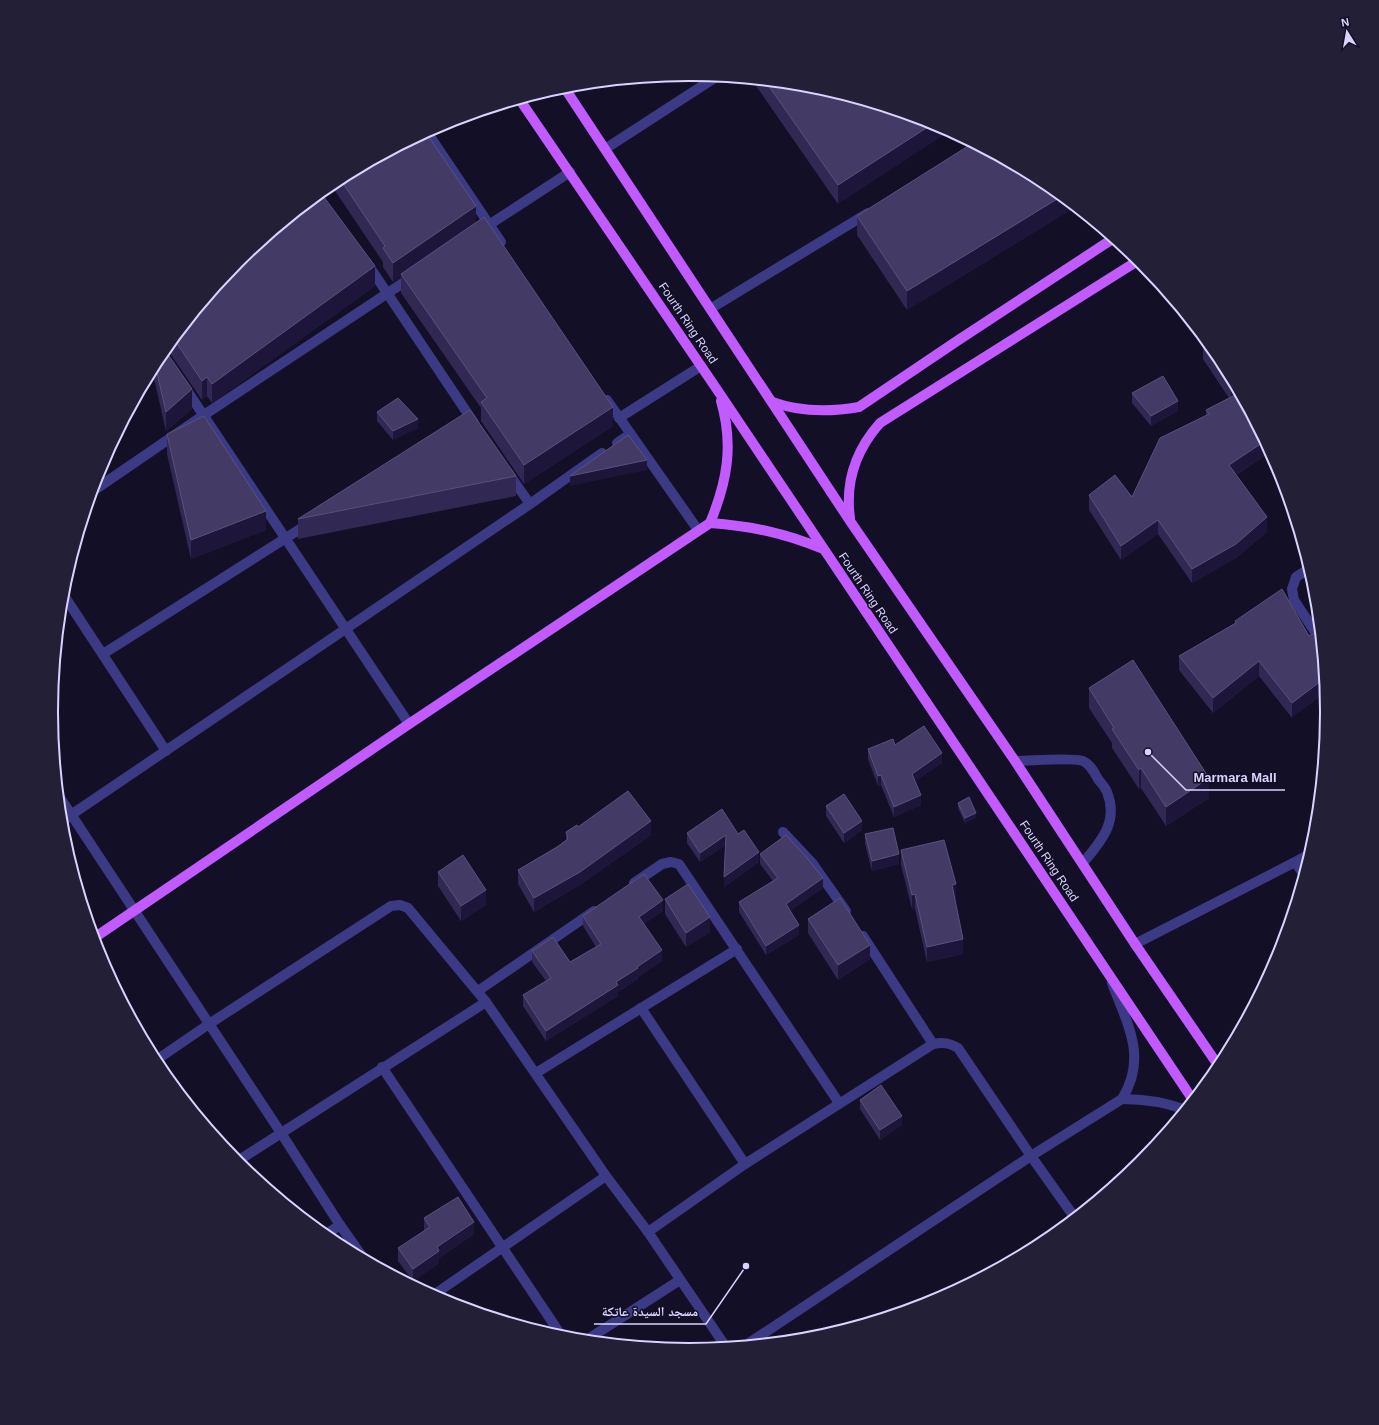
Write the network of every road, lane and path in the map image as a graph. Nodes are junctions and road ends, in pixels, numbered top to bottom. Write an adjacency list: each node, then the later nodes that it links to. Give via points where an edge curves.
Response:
1 (709, 81): 5 (street)
2 (568, 93): 5 (main road)
3 (523, 104): 6 (main road, Fourth Ring Road)
4 (430, 137): 8 (street)
5 (605, 149): 16 (main road)
6 (570, 172): 8 (street); 17 (main road, Fourth Ring Road)
7 (877, 207): 16 (street)
8 (489, 224): 9 (street); 11 (street)
9 (470, 237)
10 (1109, 241): 21 (main road, via 859,407 813,410 797,409)
11 (506, 250)
12 (361, 254): 15 (street)
13 (1133, 264): 30 (main road, via 880,423 864,444 853,468 849,494)
14 (420, 272): 15 (street)
15 (388, 293): 22 (street); 24 (street, via 469,422)
16 (710, 309): 21 (main road)
17 (701, 366): 19 (main road, Fourth Ring Road); 23 (street)
18 (179, 378): 22 (street)
19 (718, 391): 31 (main road, via 726,420 728,458 719,502); 34 (main road, Fourth Ring Road)
20 (601, 392): 23 (street)
21 (772, 402): 30 (main road)
22 (204, 415): 27 (street); 33 (street)
23 (619, 418): 25 (street)
24 (481, 433)
25 (630, 434): 28 (street); 32 (street)
26 (503, 465): 28 (street)
27 (101, 486)
28 (530, 504): 37 (street)
29 (318, 517): 33 (street)
30 (850, 521): 42 (main road)
31 (710, 523): 32 (main road); 34 (main road, via 768,530)
32 (698, 530): 40 (main road)
33 (285, 538): 37 (street); 39 (street)
34 (823, 549): 57 (main road, Fourth Ring Road)
35 (1305, 572): 38 (street, via 1296,578 1292,589 1294,600)
36 (68, 601): 39 (street)
37 (346, 629): 40 (street); 41 (street)
38 (1316, 634)
39 (103, 654): 41 (street)
40 (409, 724): 53 (main road)
41 (166, 751): 44 (street)
42 (1015, 761): 49 (main road); 49 (street, via 1066,760 1089,764 1107,792 1111,816 1100,842)
43 (65, 804): 44 (street)
44 (72, 815): 45 (street); 53 (street)
45 (67, 818)
46 (783, 832): 62 (street, via 813,864 834,892)
47 (1304, 856): 48 (street)
48 (1295, 862): 50 (street); 55 (street)
49 (1083, 863): 55 (main road)
50 (1301, 870)
51 (622, 891): 56 (street, via 662,864 679,864)
52 (603, 905): 58 (street)
53 (135, 911): 54 (main road); 61 (street)
54 (99, 935)
55 (1135, 944): 64 (main road)
56 (737, 949): 60 (street); 69 (street)
57 (1110, 976): 67 (main road, Fourth Ring Road); 68 (street, via 1135,1054 1133,1076)
58 (478, 991): 59 (street); 61 (street, via 408,908 391,906)
59 (486, 1002): 65 (street); 66 (street)
60 (641, 1008): 66 (street); 74 (street)
61 (209, 1024): 63 (street); 71 (street)
62 (933, 1044): 69 (street); 72 (street, via 943,1042 958,1048)
63 (161, 1057)
64 (1216, 1062)
65 (382, 1067): 71 (street); 80 (street)
66 (536, 1073): 75 (street)
67 (1191, 1097)
68 (1122, 1099): 70 (street, via 1157,1101); 72 (street)
69 (840, 1103): 74 (street)
70 (1181, 1109)
71 (281, 1133): 73 (street); 77 (street)
72 (1031, 1156): 76 (street); 86 (street)
73 (242, 1158)
74 (745, 1164): 79 (street)
75 (606, 1176): 79 (street); 80 (street)
76 (1073, 1215)
77 (340, 1225): 78 (street); 81 (street)
78 (330, 1232)
79 (648, 1232): 82 (street)
80 (503, 1248): 83 (street); 84 (street)
81 (357, 1249)
82 (680, 1280): 85 (street); 87 (street)
83 (438, 1292)
84 (559, 1330)
85 (591, 1336)
86 (752, 1341)
87 (723, 1343)

